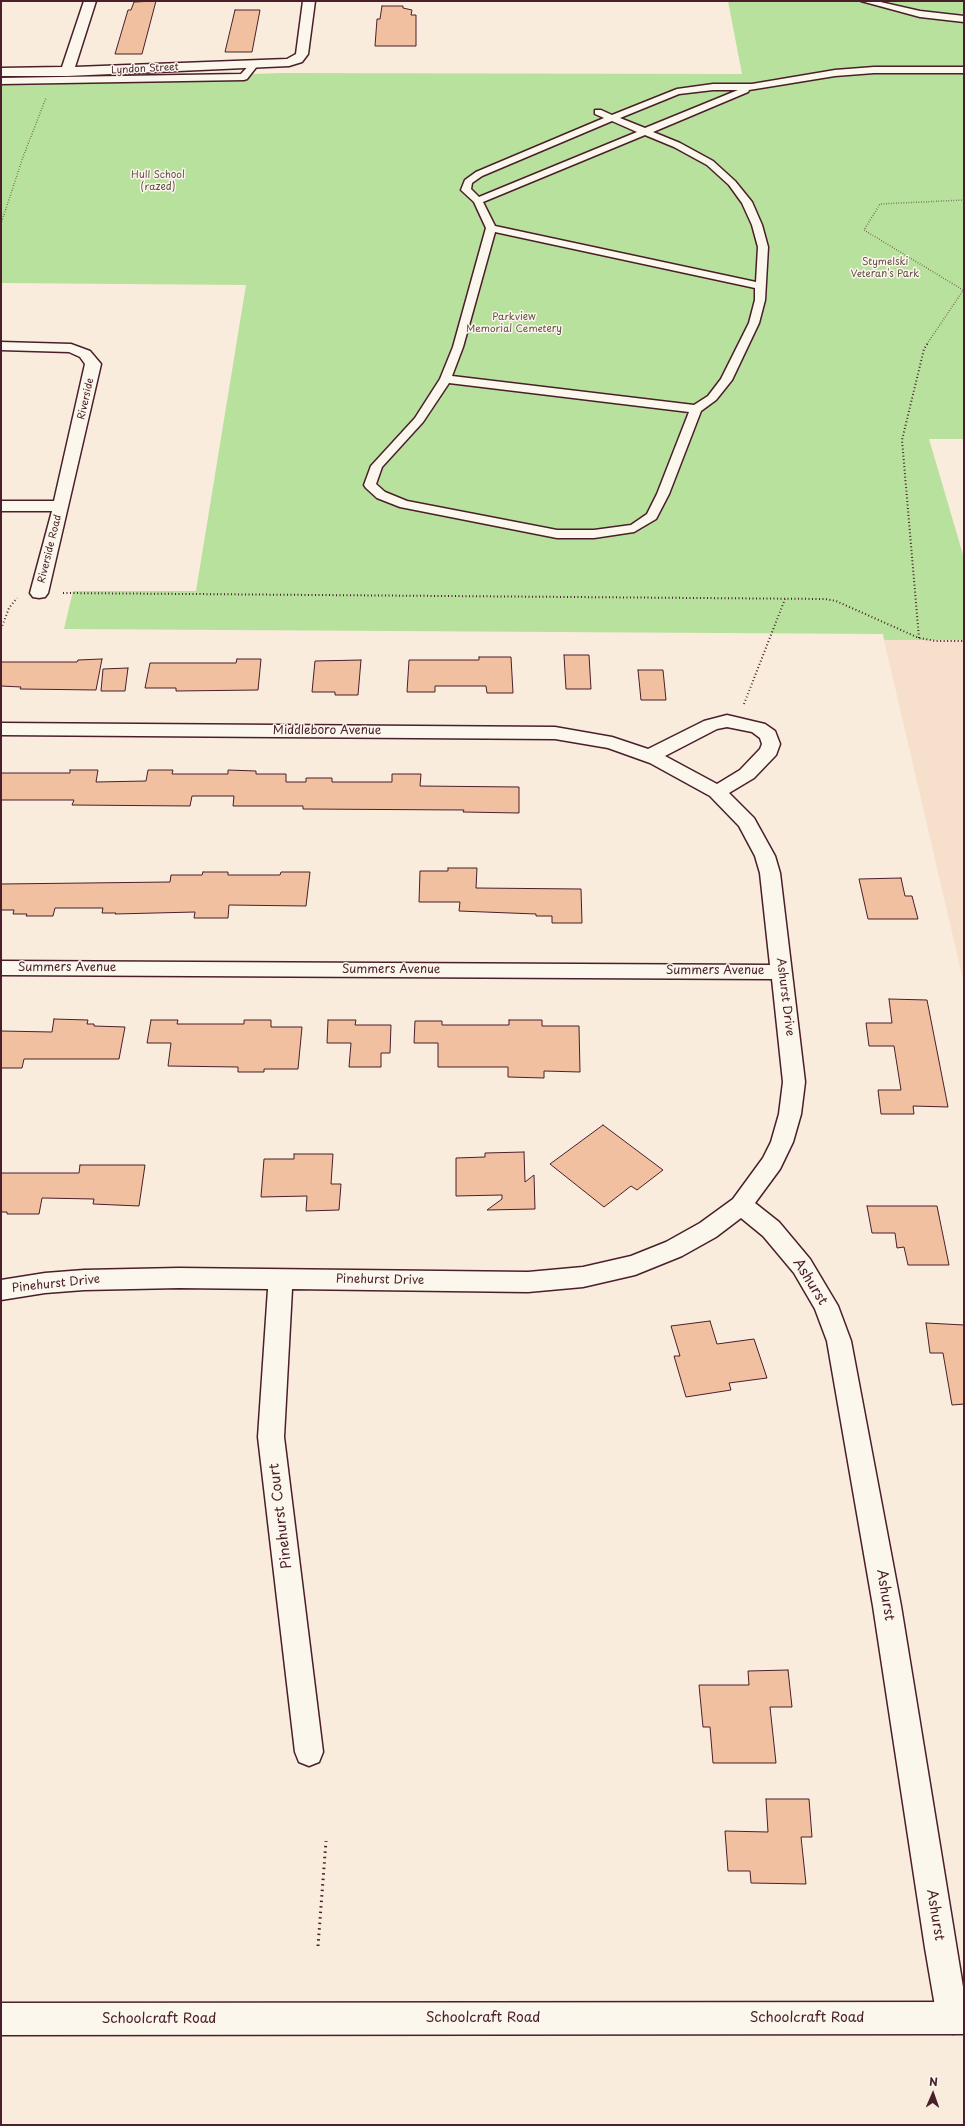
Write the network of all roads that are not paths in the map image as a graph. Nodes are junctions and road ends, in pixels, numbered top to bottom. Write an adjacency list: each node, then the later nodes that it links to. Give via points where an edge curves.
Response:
1 (90, 1): 8 (street)
2 (309, 1): 5 (street, Lyndon Street, via 302,54 298,59)
3 (865, 1): 4 (lane, via 920,14)
4 (964, 19)
5 (254, 65): 8 (street, Lyndon Street); 9 (lane, via 244,77)
6 (964, 70): 10 (lane, via 874,70 835,73)
7 (1, 72): 8 (street, Lyndon Street)
8 (67, 72)
9 (1, 81)
10 (752, 87): 12 (lane, via 713,87 677,92); 13 (lane)
11 (598, 112): 12 (lane)
12 (612, 118): 13 (lane); 14 (lane, via 479,174 468,182 466,190)
13 (646, 132): 14 (lane); 16 (lane, via 710,163 732,183 747,202 758,225 763,247)
14 (478, 202): 15 (lane)
15 (491, 228): 16 (lane); 18 (lane, via 458,347)
16 (761, 286): 19 (lane, via 754,323 743,349 726,380 712,398)
17 (1, 346): 21 (street, Riverside, via 71,348 85,354 93,364)
18 (446, 379): 19 (lane); 19 (lane, via 418,420 377,466 370,485 381,495 404,504 557,534 594,534 634,528 652,516 664,494)
19 (696, 409)
20 (1, 506): 21 (street)
21 (61, 506): 22 (street, Riverside Road)
22 (39, 593)
23 (1, 730): 24 (street, Middleboro Avenue, via 555,733 612,743)
24 (649, 756): 25 (street, Middleboro Avenue); 26 (street, via 711,725 727,721 758,728 768,735 771,744 769,751 747,774)
25 (678, 769): 26 (street, Ashurst Drive)
26 (717, 792): 28 (street, Ashurst Drive, via 747,823 765,856 770,873)
27 (1, 968): 28 (street, Summers Avenue)
28 (782, 972): 29 (street, Ashurst Drive, via 794,1082 790,1114 782,1142 772,1163)
29 (741, 1205): 30 (street, Pinehurst Drive, via 708,1230 674,1249 635,1265 583,1277 528,1282); 33 (street, Ashurst, via 771,1230 802,1266 826,1306 839,1341 887,1606 940,1948)
30 (281, 1279): 31 (street, Pinehurst Drive, via 84,1280); 32 (street, Pinehurst Court, via 271,1438)
31 (1, 1290)
32 (309, 1752)
33 (958, 2018): 34 (street, Schoolcraft Road)
34 (1, 2019)

